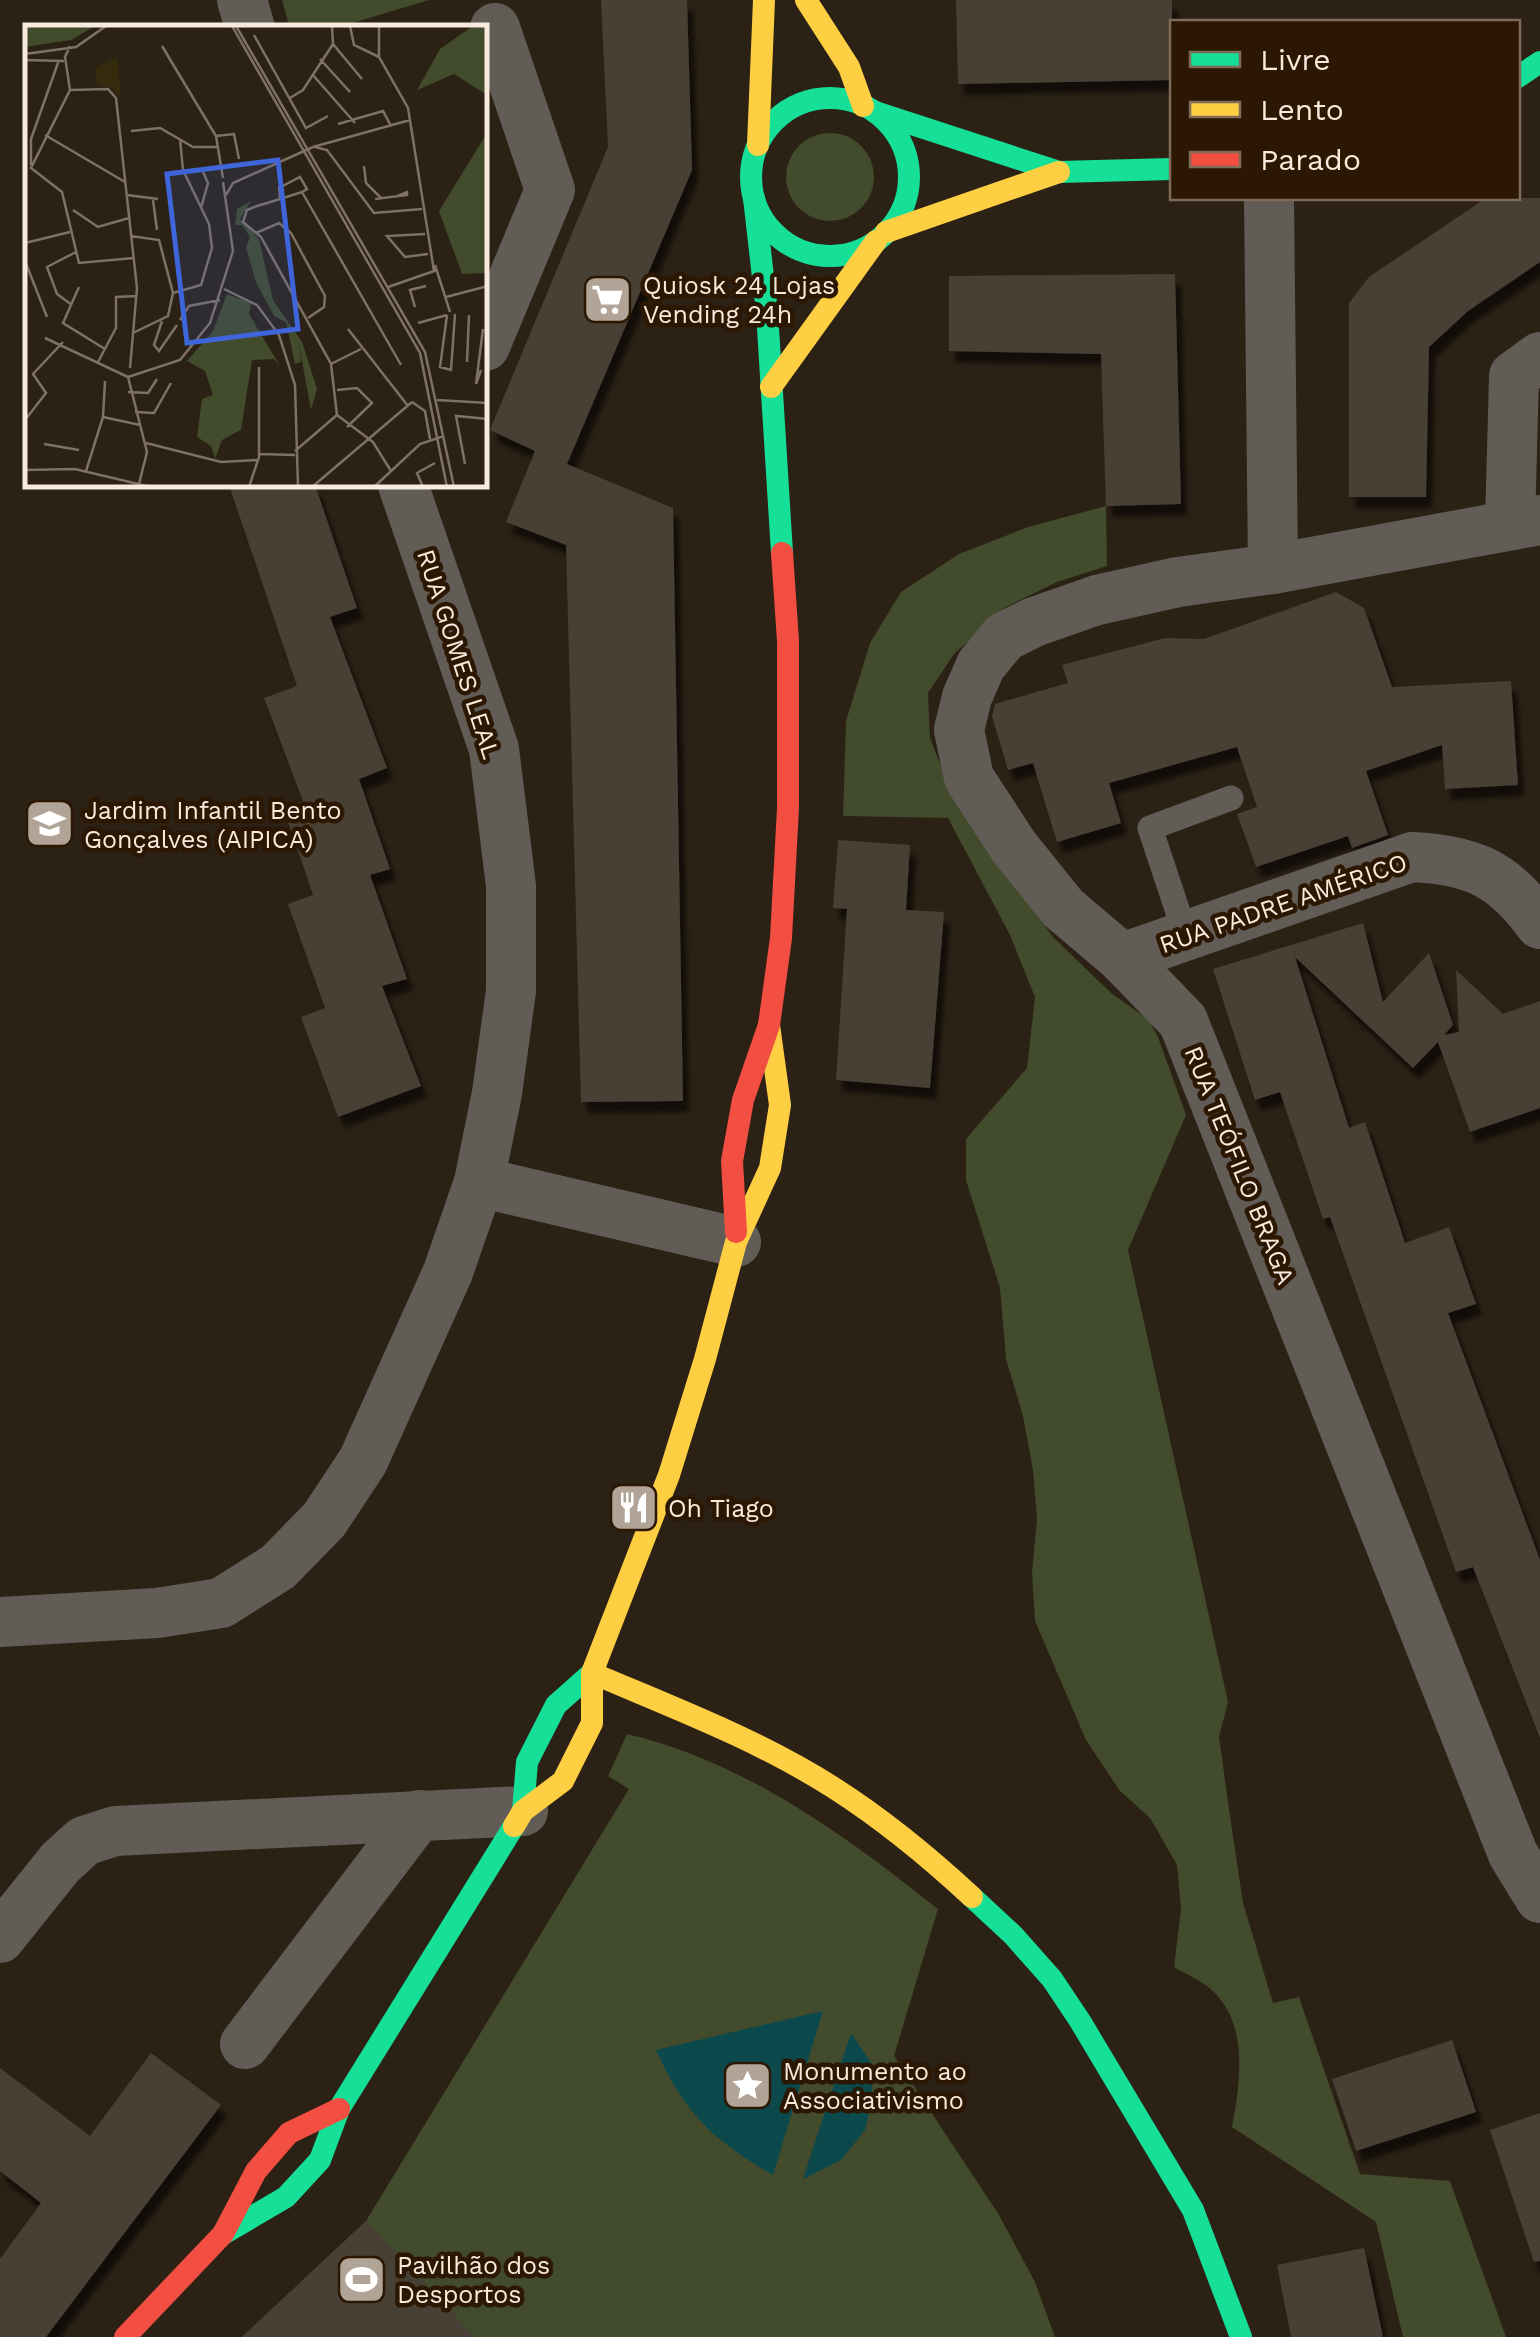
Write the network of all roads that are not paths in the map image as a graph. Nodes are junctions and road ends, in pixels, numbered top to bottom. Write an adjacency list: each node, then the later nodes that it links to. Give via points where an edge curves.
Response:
1 (242, 0): 4 (street)
2 (764, 0): 7 (street)
3 (806, 0): 6 (street)
4 (249, 25)
5 (495, 28): 13 (street, via 550,190)
6 (869, 109): 7 (street, via 822,98 796,106); 9 (street); 12 (street, via 901,143 908,170 902,210)
7 (758, 145): 10 (street, via 751,171)
8 (1170, 169): 9 (street)
9 (1059, 172): 12 (street)
10 (754, 198): 12 (street, via 775,233 797,248 838,256); 15 (street)
11 (1269, 200): 18 (street)
12 (881, 237): 15 (street)
13 (488, 339)
14 (1540, 357): 17 (street, via 1514,376)
15 (771, 387): 23 (street, via 788,660 788,808)
16 (415, 495): 24 (street, RUA GOMES LEAL, via 494,749 512,886 511,991)
17 (1525, 522): 18 (street, RUA TEÓFILO BRAGA)
18 (1273, 569): 22 (street, RUA TEÓFILO BRAGA, via 1178,582 1034,622 1004,637 966,697 959,730 969,778 1063,908)
19 (1231, 798): 21 (lane, via 1150,828)
20 (1540, 924): 21 (street, RUA PADRE AMÉRICO, via 1494,874 1449,859 1412,857)
21 (1186, 936): 22 (street, RUA PADRE AMÉRICO)
22 (1122, 958): 30 (street, RUA TEÓFILO BRAGA, via 1183,1021 1513,1854)
23 (770, 1025): 25 (street, via 743,1100 732,1161); 25 (street, via 780,1105 776,1134 770,1168)
24 (479, 1182): 25 (street); 26 (street, RUA GOMES LEAL, via 448,1272 363,1461 324,1520 278,1567 222,1603)
25 (736, 1242): 27 (street, via 669,1475)
26 (0, 1622)
27 (592, 1673): 28 (street, via 556,1705 527,1762); 28 (street, via 592,1723 563,1780); 36 (street, via 731,1732 834,1788 928,1856 1013,1936 1080,2021 1193,2210)
28 (523, 1811): 29 (street); 33 (street)
29 (419, 1815): 31 (street, via 115,1831 84,1841 60,1863); 32 (street)
30 (1540, 1898)
31 (0, 1938)
32 (245, 2044)
33 (340, 2109): 34 (street, via 288,2134 256,2172); 34 (street, via 320,2160 286,2197)
34 (223, 2234): 35 (street)
35 (125, 2337)
36 (1241, 2337)

